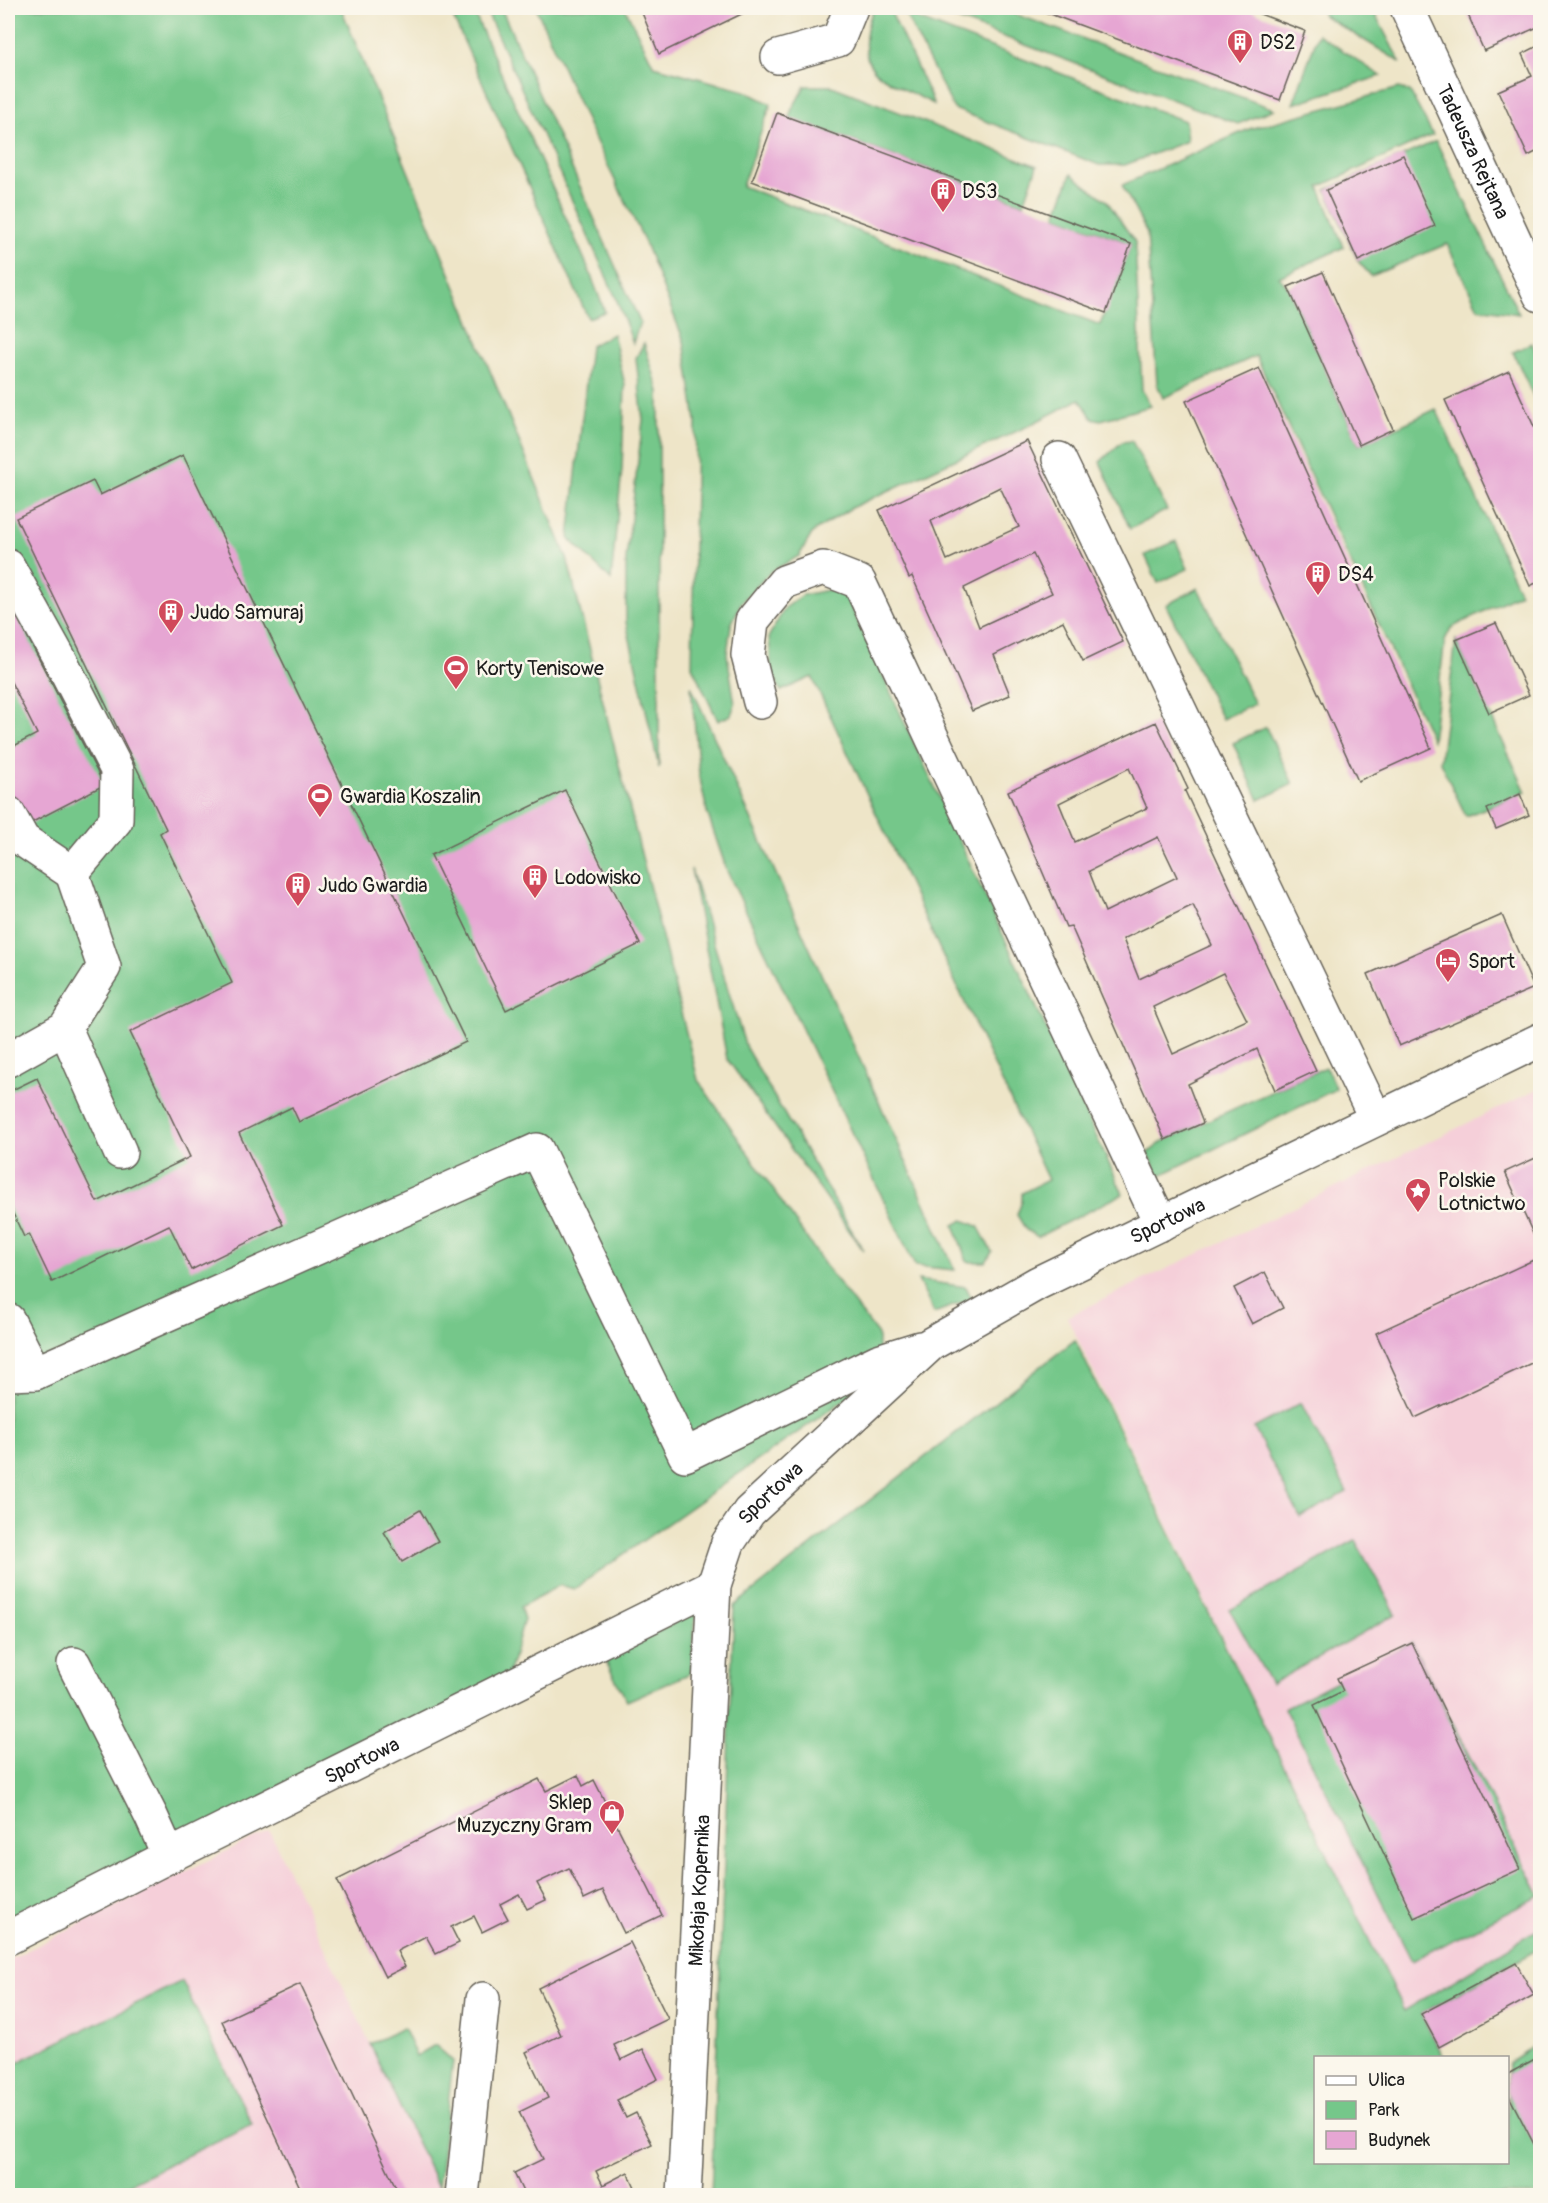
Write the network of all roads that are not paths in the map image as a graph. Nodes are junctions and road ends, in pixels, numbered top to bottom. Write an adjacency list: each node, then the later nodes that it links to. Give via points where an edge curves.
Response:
1 (851, 8): 3 (street, via 838,40)
2 (1407, 8): 4 (street, Tadeusza Rejtana)
3 (778, 57)
4 (1540, 295)
5 (1059, 459): 13 (street)
6 (8, 566): 9 (street, via 117,770 116,820)
7 (760, 702): 15 (street, via 748,655 752,621 784,582 823,568 859,582)
8 (8, 813): 9 (street, via 23,840)
9 (72, 873): 10 (street, via 104,967)
10 (65, 1028): 12 (street); 14 (street)
11 (1540, 1040): 13 (street, Sportowa)
12 (8, 1060)
13 (1376, 1119): 15 (street, Sportowa)
14 (120, 1152)
15 (1161, 1224): 17 (street, Sportowa, via 1038,1283)
16 (8, 1320): 18 (street)
17 (930, 1344): 18 (street, via 878,1361 685,1455 537,1150); 19 (street, Sportowa, via 749,1512 728,1543)
18 (21, 1374)
19 (714, 1585): 21 (street, Sportowa); 25 (street, Mikołaja Kopernika)
20 (74, 1664): 21 (street)
21 (169, 1856): 22 (street, Sportowa)
22 (8, 1938)
23 (483, 1999): 24 (street)
24 (462, 2196)
25 (684, 2196)

